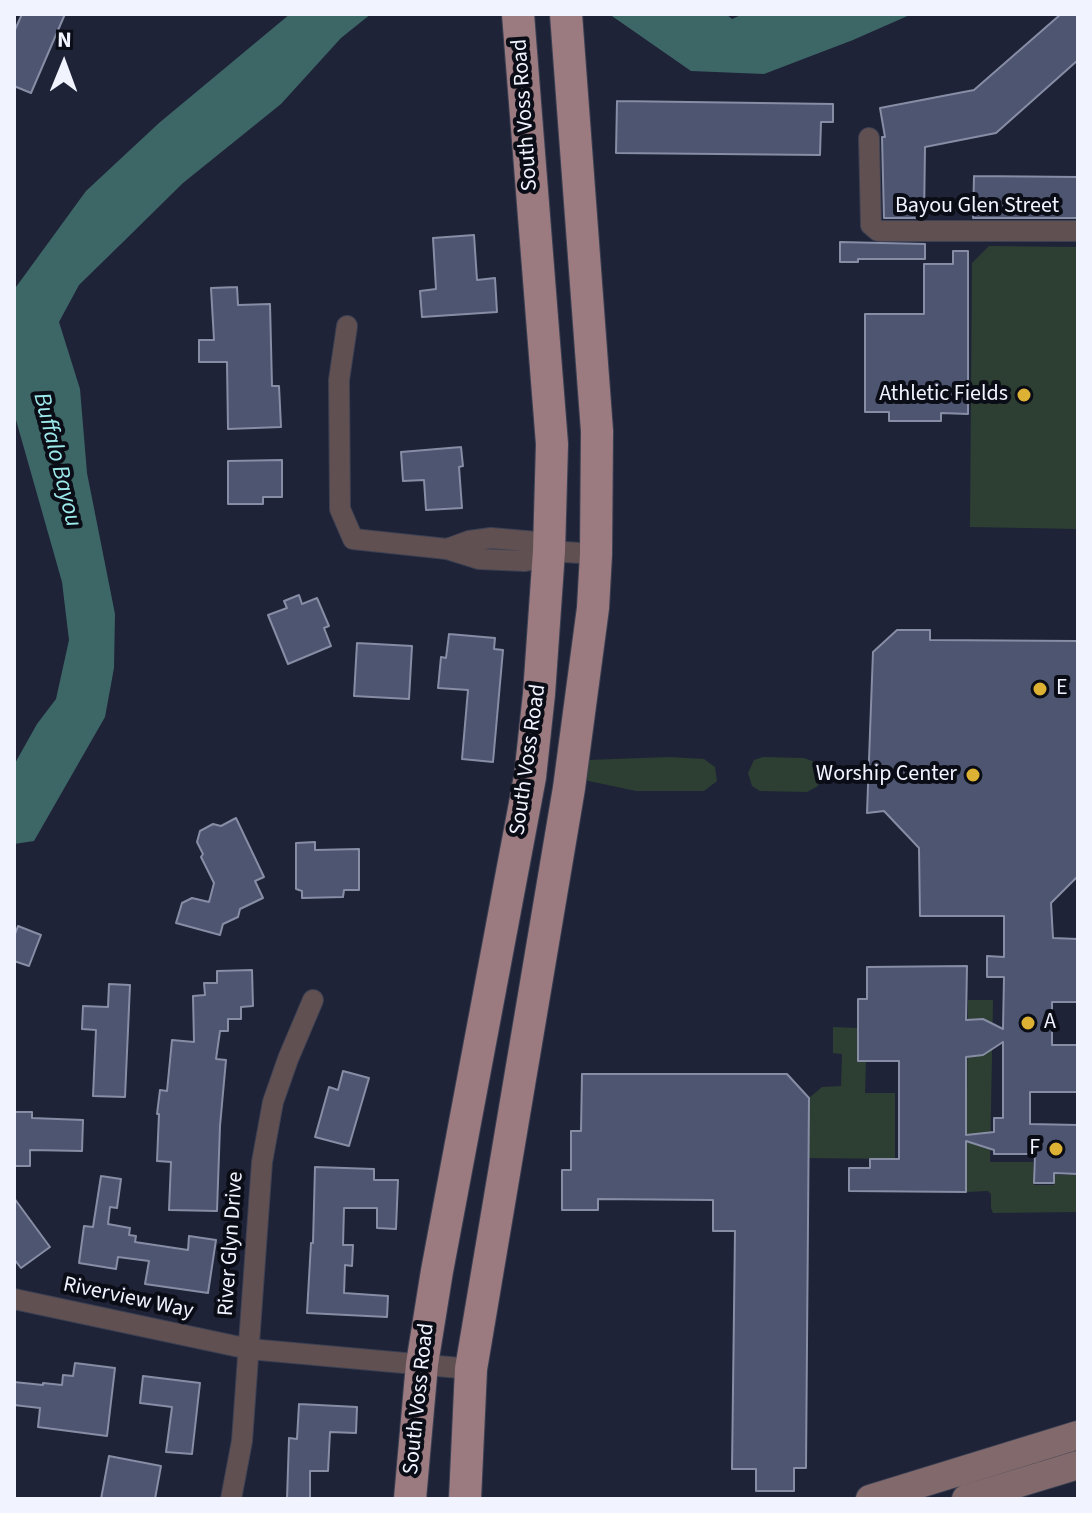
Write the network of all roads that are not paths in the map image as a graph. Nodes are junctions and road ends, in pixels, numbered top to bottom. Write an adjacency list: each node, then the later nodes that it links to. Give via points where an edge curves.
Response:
1 (518, 14): 6 (main road, South Voss Road)
2 (566, 14): 5 (main road, South Voss Road)
3 (869, 138): 4 (street, Bayou Glen Street, via 871,225 878,231)
4 (1078, 231)
5 (584, 249): 6 (main road, via 567,254); 9 (main road, South Voss Road, via 597,431)
6 (539, 280): 8 (main road, South Voss Road, via 552,444)
7 (347, 326): 8 (street, via 339,380 340,509 353,539 447,549 479,559 525,561)
8 (549, 551): 9 (street); 11 (main road, South Voss Road, via 530,777)
9 (596, 554): 12 (main road, South Voss Road, via 571,775)
10 (313, 1000): 14 (street, River Glyn Drive, via 273,1102 262,1162)
11 (479, 1047): 12 (main road); 15 (main road, South Voss Road)
12 (525, 1055): 16 (main road, South Voss Road)
13 (14, 1299): 14 (street, Riverview Way)
14 (249, 1349): 15 (street, Riverview Way); 21 (street, River Glyn Drive, via 242,1441)
15 (422, 1364): 16 (street, Riverview Way); 22 (main road, South Voss Road)
16 (471, 1369): 23 (main road, South Voss Road)
17 (1078, 1435): 19 (main road)
18 (1078, 1465): 20 (main road)
19 (970, 1468): 20 (main road); 24 (main road)
20 (975, 1496)
21 (231, 1499)
22 (410, 1499)
23 (465, 1499)
24 (870, 1499)

